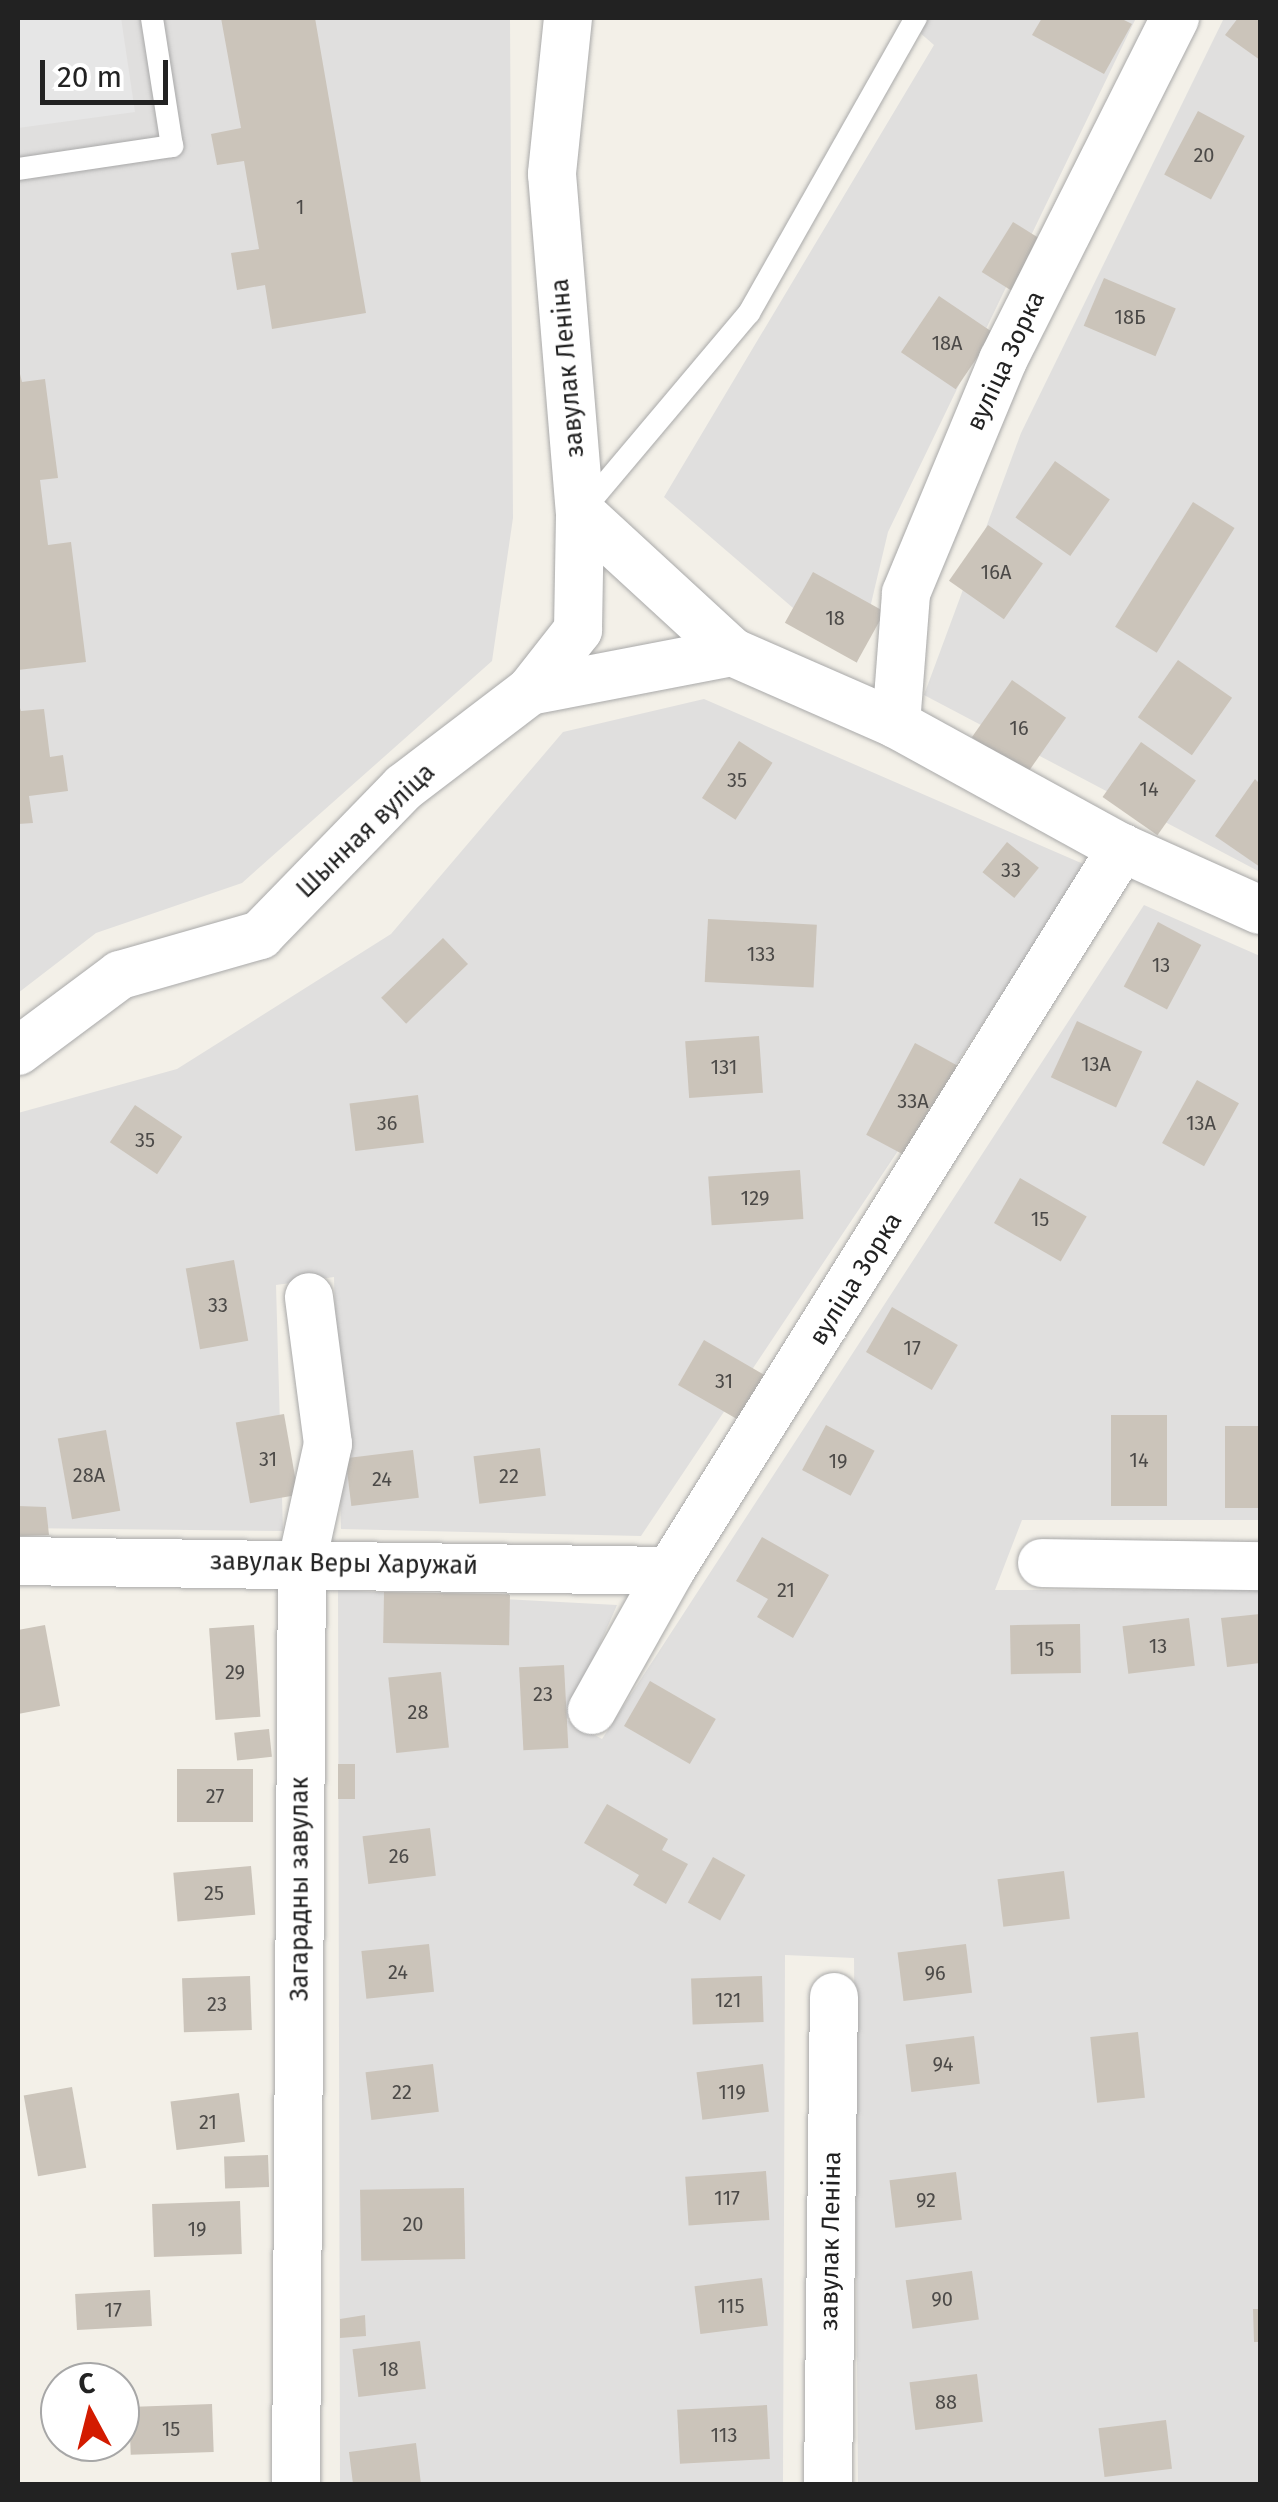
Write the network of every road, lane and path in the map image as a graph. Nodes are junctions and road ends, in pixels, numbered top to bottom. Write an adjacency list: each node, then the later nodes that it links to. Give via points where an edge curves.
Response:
1 (152, 18): 5 (lane, via 172,146)
2 (568, 18): 6 (street, завулак Леніна, via 552,174)
3 (916, 18): 6 (lane, via 748,313)
4 (1174, 18): 9 (street, вуліца Зорка, via 1003,360 906,594)
5 (18, 169)
6 (580, 512): 7 (street); 8 (street, завулак Леніна, via 578,630)
7 (732, 652): 8 (street, Шынная вуліца); 9 (street)
8 (530, 691): 12 (street, Шынная вуліца, via 404,787 260,935 120,975)
9 (896, 724): 10 (street)
10 (1122, 848): 11 (street); 18 (street, вуліца Зорка)
11 (1260, 910)
12 (18, 1051)
13 (309, 1297): 15 (street, Загарадны завулак, via 328,1444)
14 (18, 1561): 15 (street, завулак Веры Харужай)
15 (302, 1562): 18 (street, завулак Веры Харужай); 21 (street, Загарадны завулак)
16 (1042, 1563): 17 (street)
17 (1260, 1566)
18 (670, 1571): 19 (street, вуліца Зорка)
19 (592, 1710)
20 (834, 1998): 22 (street, завулак Леніна)
21 (296, 2484)
22 (828, 2484)

